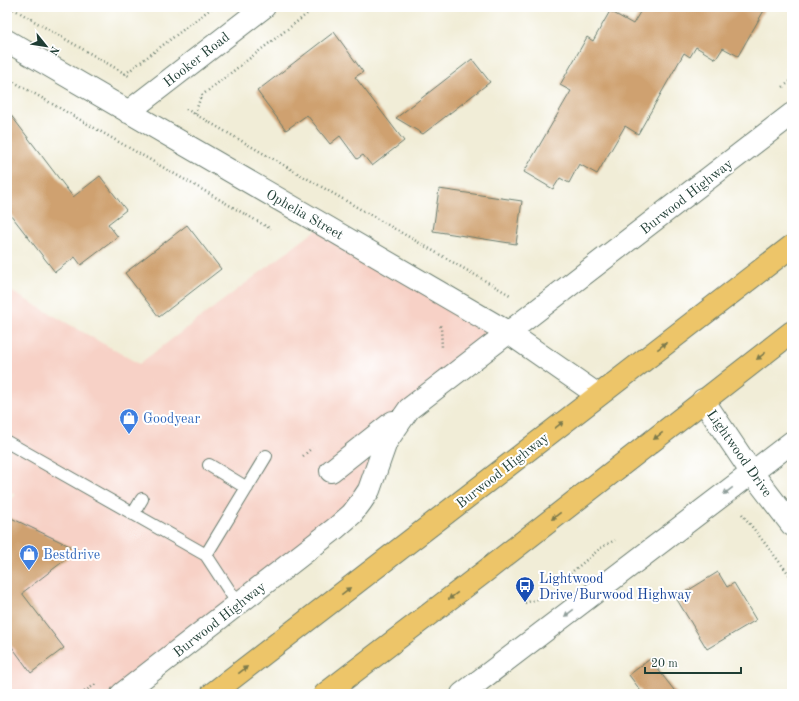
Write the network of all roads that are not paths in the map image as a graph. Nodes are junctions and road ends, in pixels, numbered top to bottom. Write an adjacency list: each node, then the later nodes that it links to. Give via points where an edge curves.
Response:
1 (264, 7): 3 (street, Hooker Road)
2 (7, 41): 3 (street, Ophelia Street)
3 (128, 112): 7 (street, Ophelia Street)
4 (792, 114): 7 (street, Burwood Highway)
5 (792, 246): 8 (highway, Burwood Highway, one-way to 5)
6 (792, 332): 9 (highway, one-way to 9)
7 (509, 333): 8 (street, Ophelia Street); 10 (street, Burwood Highway)
8 (598, 395): 24 (highway, Burwood Highway, one-way to 8)
9 (703, 400): 16 (street, Lightwood Drive); 25 (highway, one-way to 25)
10 (409, 409): 15 (street, Burwood Highway); 22 (street, Burwood Highway, via 386,442 369,490 352,514)
11 (7, 442): 19 (lane)
12 (792, 442): 16 (street)
13 (266, 456): 17 (lane)
14 (209, 465): 17 (lane)
15 (331, 471)
16 (752, 473): 20 (street, Lightwood Drive); 26 (street, one-way to 26)
17 (246, 488): 21 (lane)
18 (142, 499): 19 (lane)
19 (133, 514): 21 (lane)
20 (792, 525)
21 (206, 556): 22 (lane)
22 (238, 604): 23 (street, Burwood Highway)
23 (122, 694)
24 (212, 694)
25 (325, 694)
26 (462, 694)

